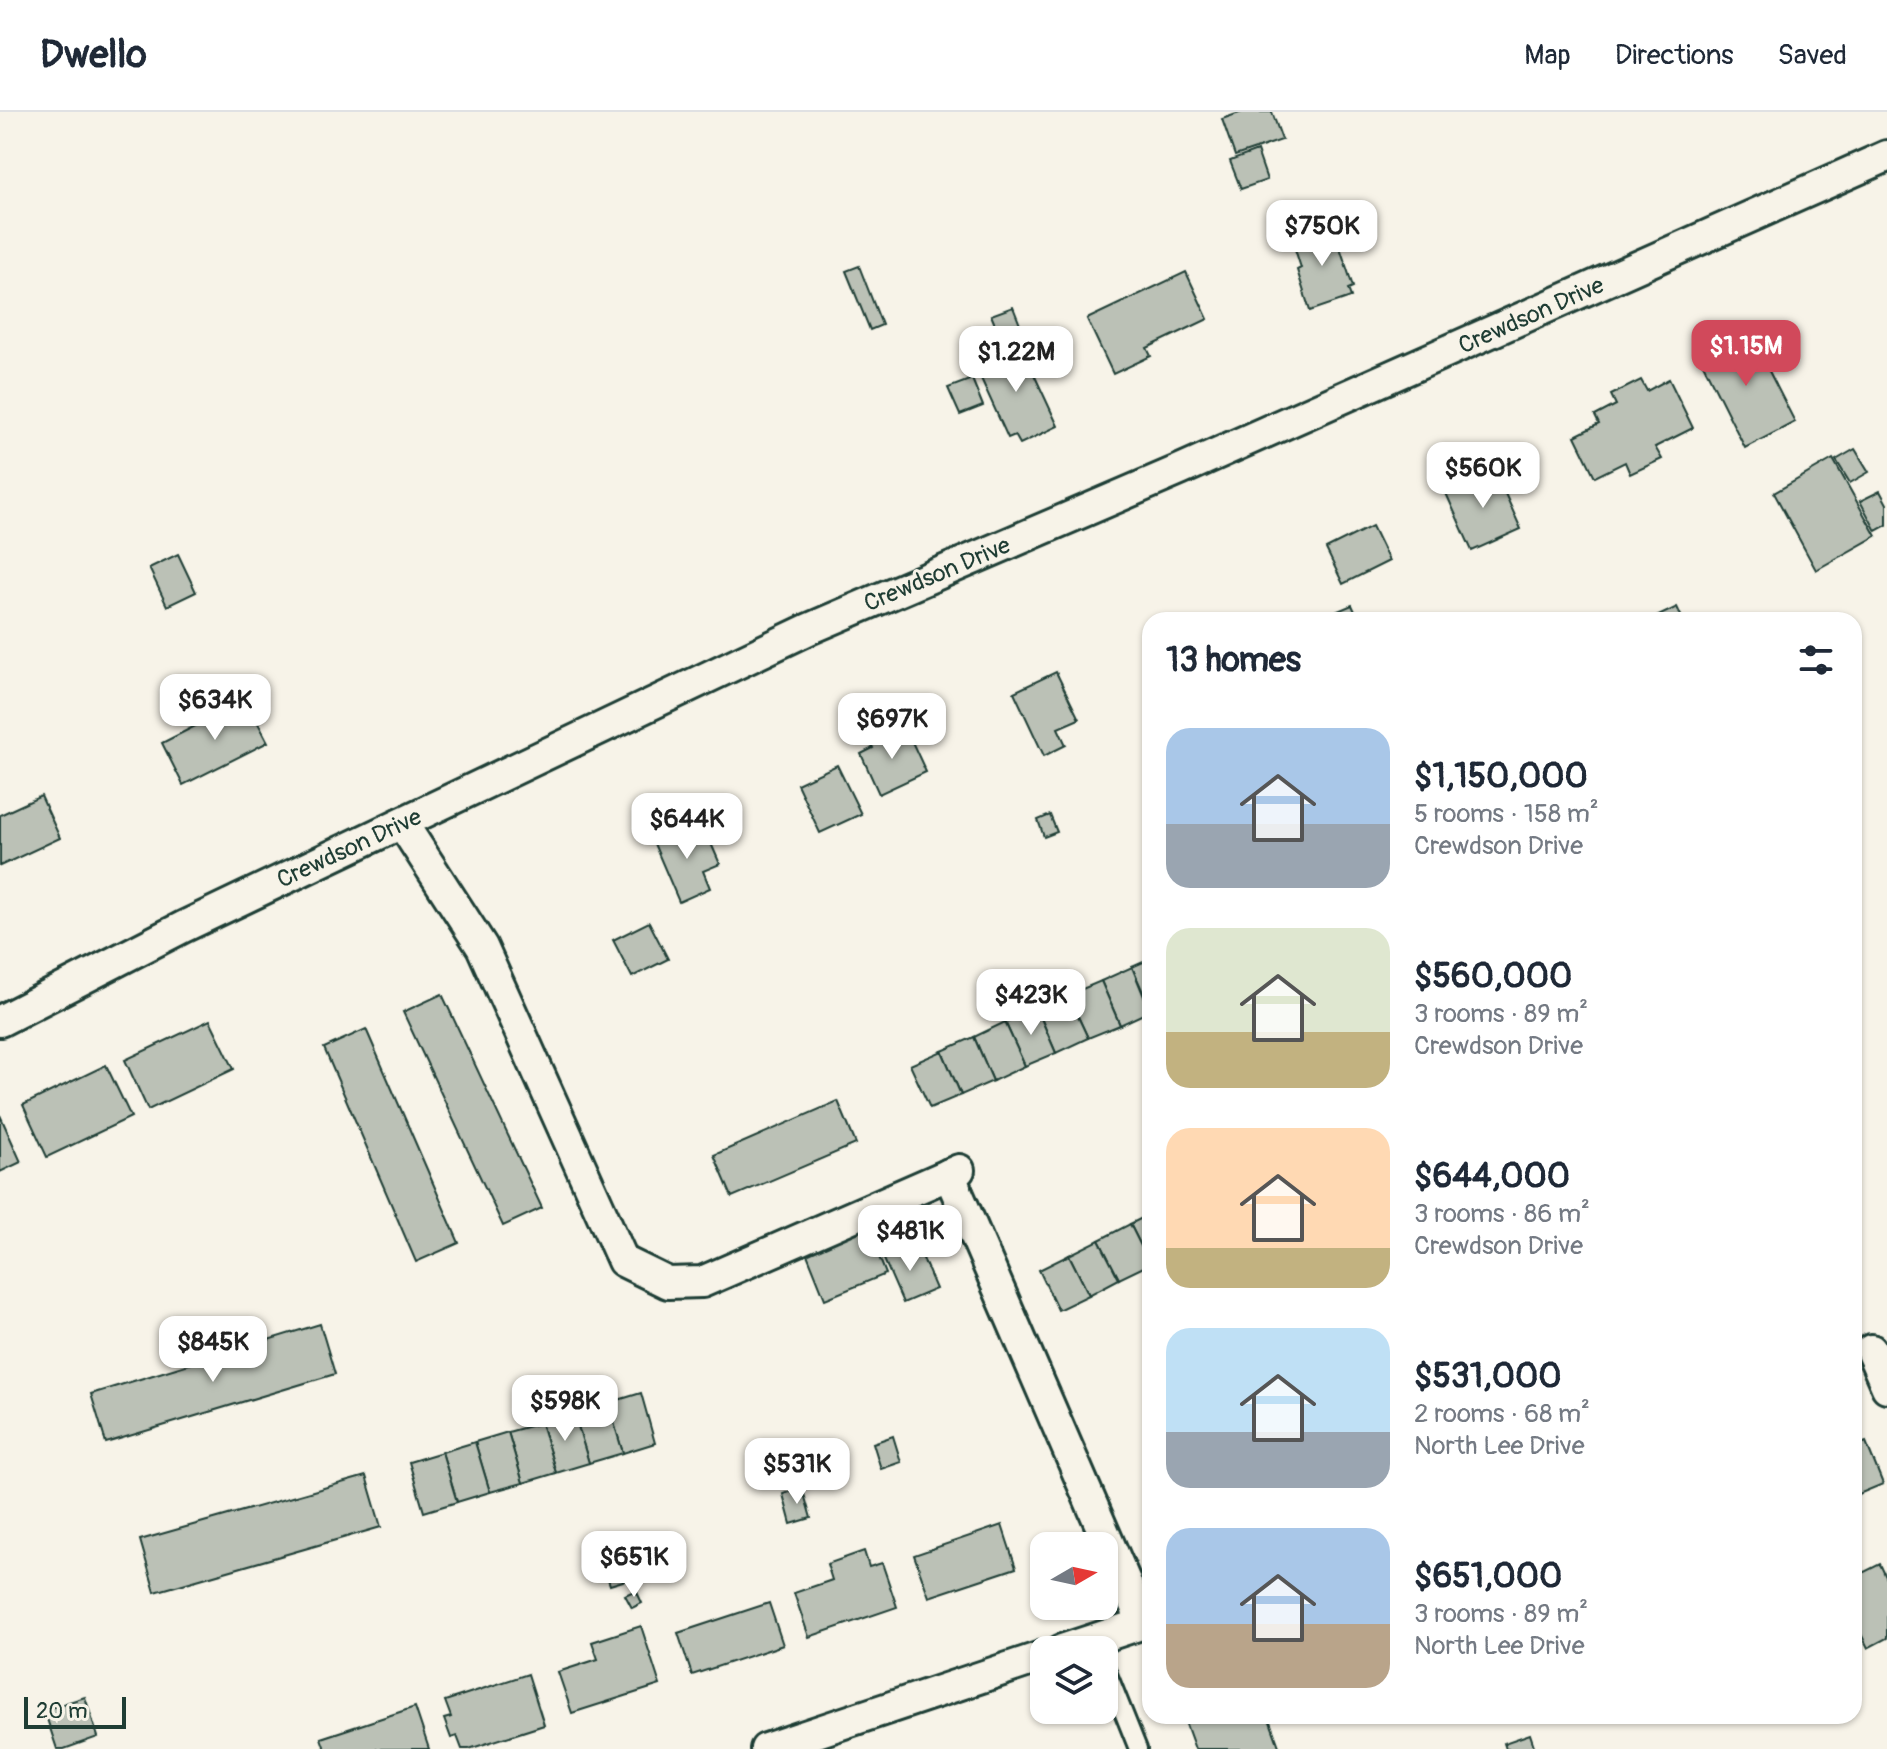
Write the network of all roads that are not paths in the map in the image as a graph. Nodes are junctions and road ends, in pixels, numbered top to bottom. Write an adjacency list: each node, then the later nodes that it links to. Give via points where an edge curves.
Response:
1 (1887, 156): 2 (street, Crewdson Drive, via 809,629)
2 (402, 823): 3 (street, Crewdson Drive); 6 (street, via 482,947 623,1261 668,1283 702,1282 954,1172)
3 (0, 1021)
4 (1871, 1350): 5 (street)
5 (1887, 1387)
6 (1142, 1610)
7 (1142, 1625): 8 (street)
8 (1118, 1640)
9 (1030, 1661): 11 (street)
10 (1118, 1699): 12 (lane)
11 (766, 1749)
12 (1138, 1749)

